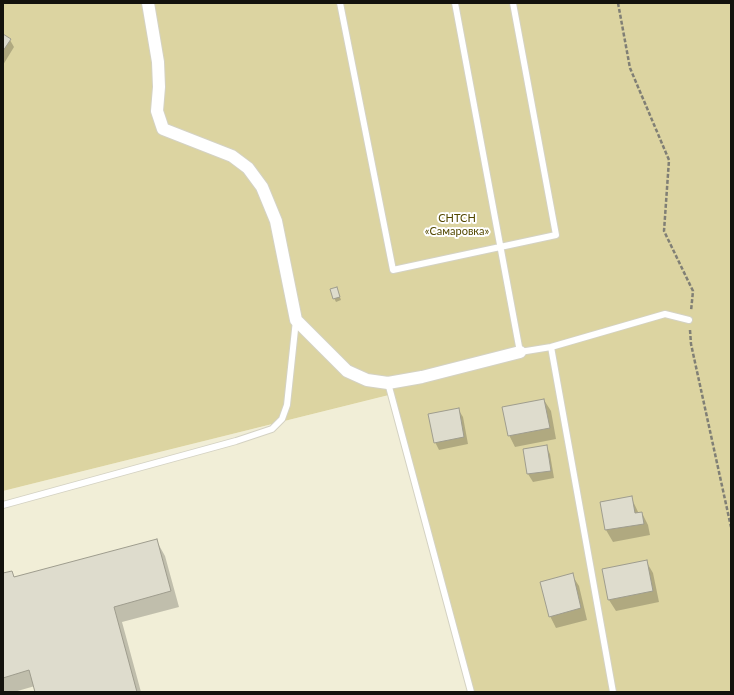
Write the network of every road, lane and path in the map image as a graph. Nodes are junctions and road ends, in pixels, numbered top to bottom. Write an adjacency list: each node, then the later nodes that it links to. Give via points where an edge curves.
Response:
1 (148, 3): 7 (street, via 158,62 157,110 163,129 232,156 248,168 262,186 276,221)
2 (340, 3): 6 (lane, via 393,270)
3 (455, 3): 6 (lane)
4 (513, 3): 6 (lane, via 556,235)
5 (618, 3): 8 (path, via 630,68 669,160 664,231 694,291)
6 (500, 247): 10 (lane)
7 (296, 320): 11 (street, via 347,371 367,380); 12 (lane, via 287,405 282,419 272,429 236,442)
8 (690, 320): 9 (lane, via 665,314); 13 (path, via 691,344)
9 (551, 347): 10 (lane); 15 (lane)
10 (520, 352): 11 (street)
11 (388, 383): 14 (lane)
12 (3, 505)
13 (731, 527)
14 (471, 692)
15 (613, 692)

